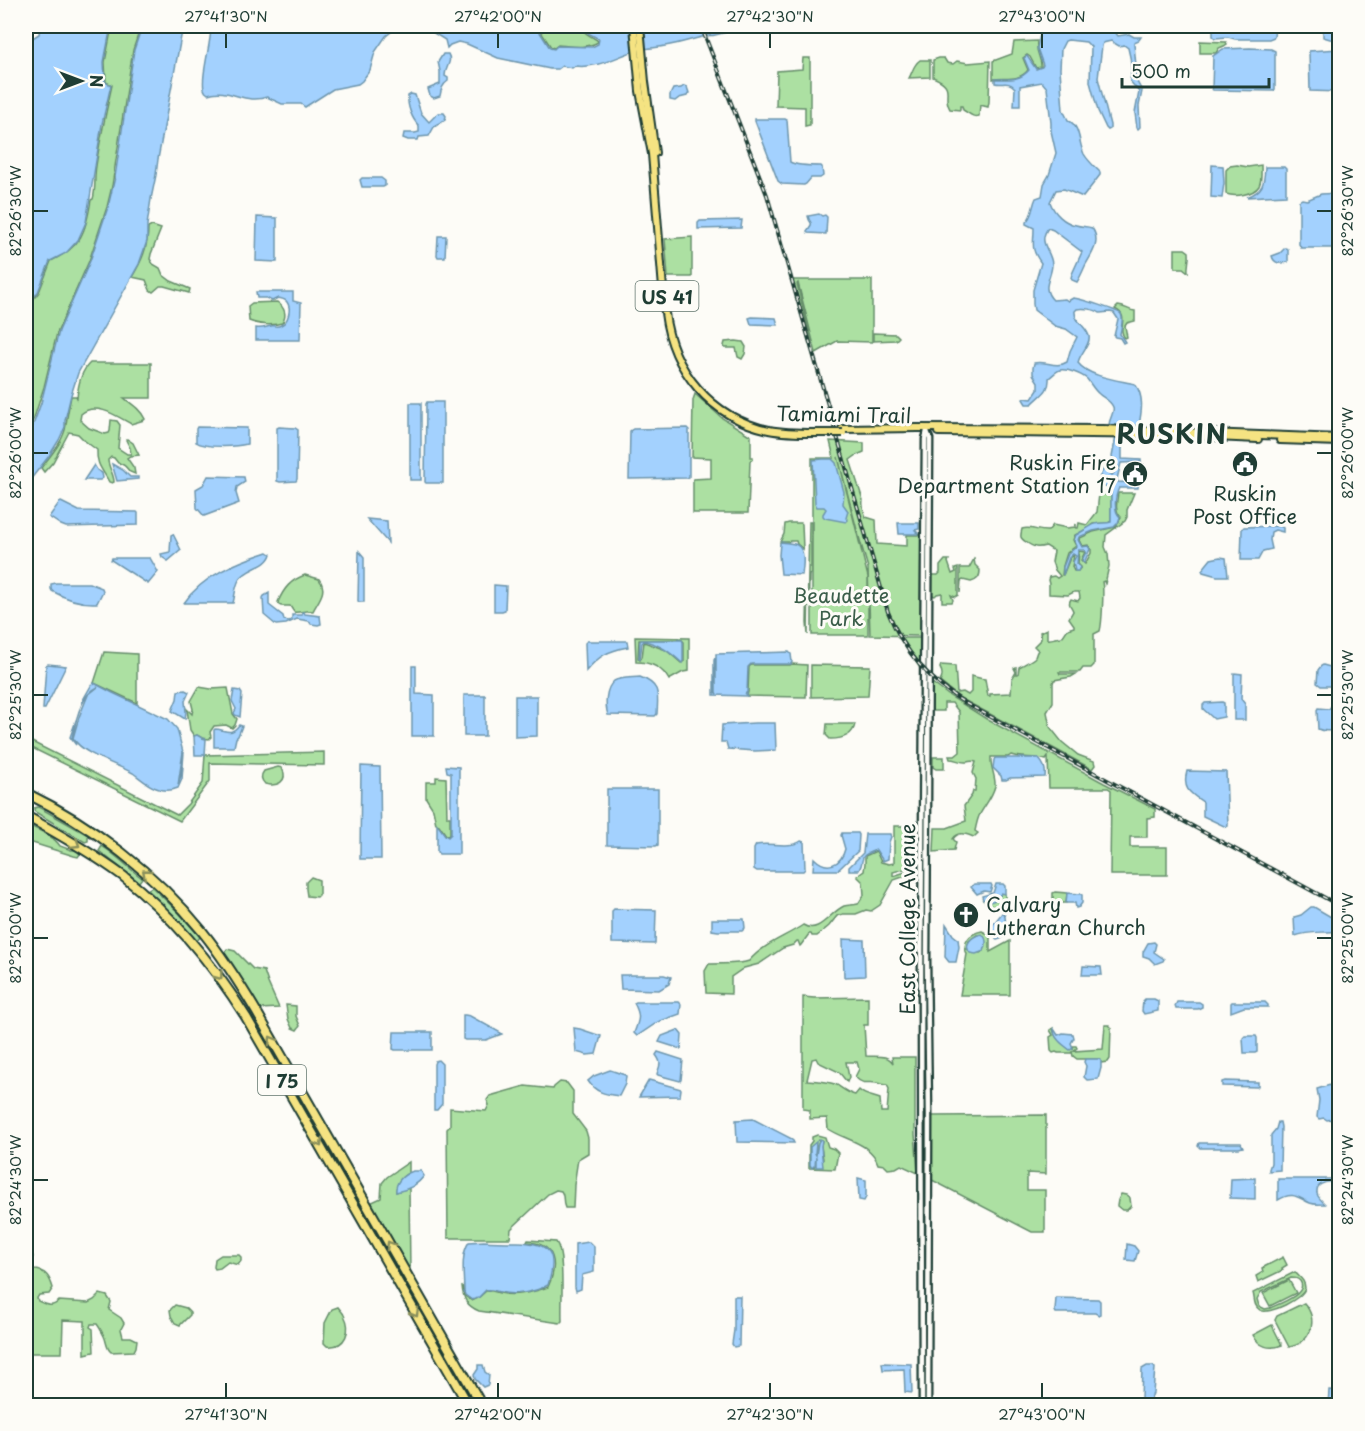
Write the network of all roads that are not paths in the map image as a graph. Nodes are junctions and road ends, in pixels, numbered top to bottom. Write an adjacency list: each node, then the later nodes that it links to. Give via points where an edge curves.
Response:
1 (634, 26): 3 (main road, Tamiami Trail / US 41)
2 (640, 26): 3 (main road, Tamiami Trail / US 41)
3 (639, 54): 4 (main road, Tamiami Trail / US 41, bridge, via 666,320 671,343 688,377 716,406 754,426 777,431)
4 (928, 430): 5 (main road, Tamiami Trail / US 41); 11 (main road, East College Avenue)
5 (1124, 432): 6 (main road, Tamiami Trail / US 41); 8 (main road, Tamiami Trail / US 41)
6 (1229, 434): 7 (main road, Tamiami Trail / US 41); 8 (main road)
7 (1257, 435): 9 (main road); 10 (main road, Tamiami Trail / US 41)
8 (1210, 437): 9 (main road, Tamiami Trail / US 41)
9 (1238, 438): 10 (main road, Tamiami Trail / US 41)
10 (1340, 440)
11 (926, 592): 12 (main road, East College Avenue); 12 (main road, East College Avenue)
12 (926, 751): 23 (main road, East College Avenue, via 921,978); 24 (main road, East College Avenue)
13 (26, 793): 14 (highway, I 75)
14 (43, 801): 16 (highway); 19 (highway, I 75, one-way to 14, via 118,850)
15 (26, 816): 20 (highway, I 75, one-way to 20, via 100,860)
16 (80, 818)
17 (120, 880): 20 (highway)
18 (172, 891): 19 (highway)
19 (188, 915): 22 (highway, I 75, one-way to 19, via 245,992)
20 (168, 917): 21 (highway, I 75, one-way to 21, via 221,978 246,1017)
21 (469, 1406)
22 (482, 1406)
23 (922, 1406)
24 (928, 1406)

